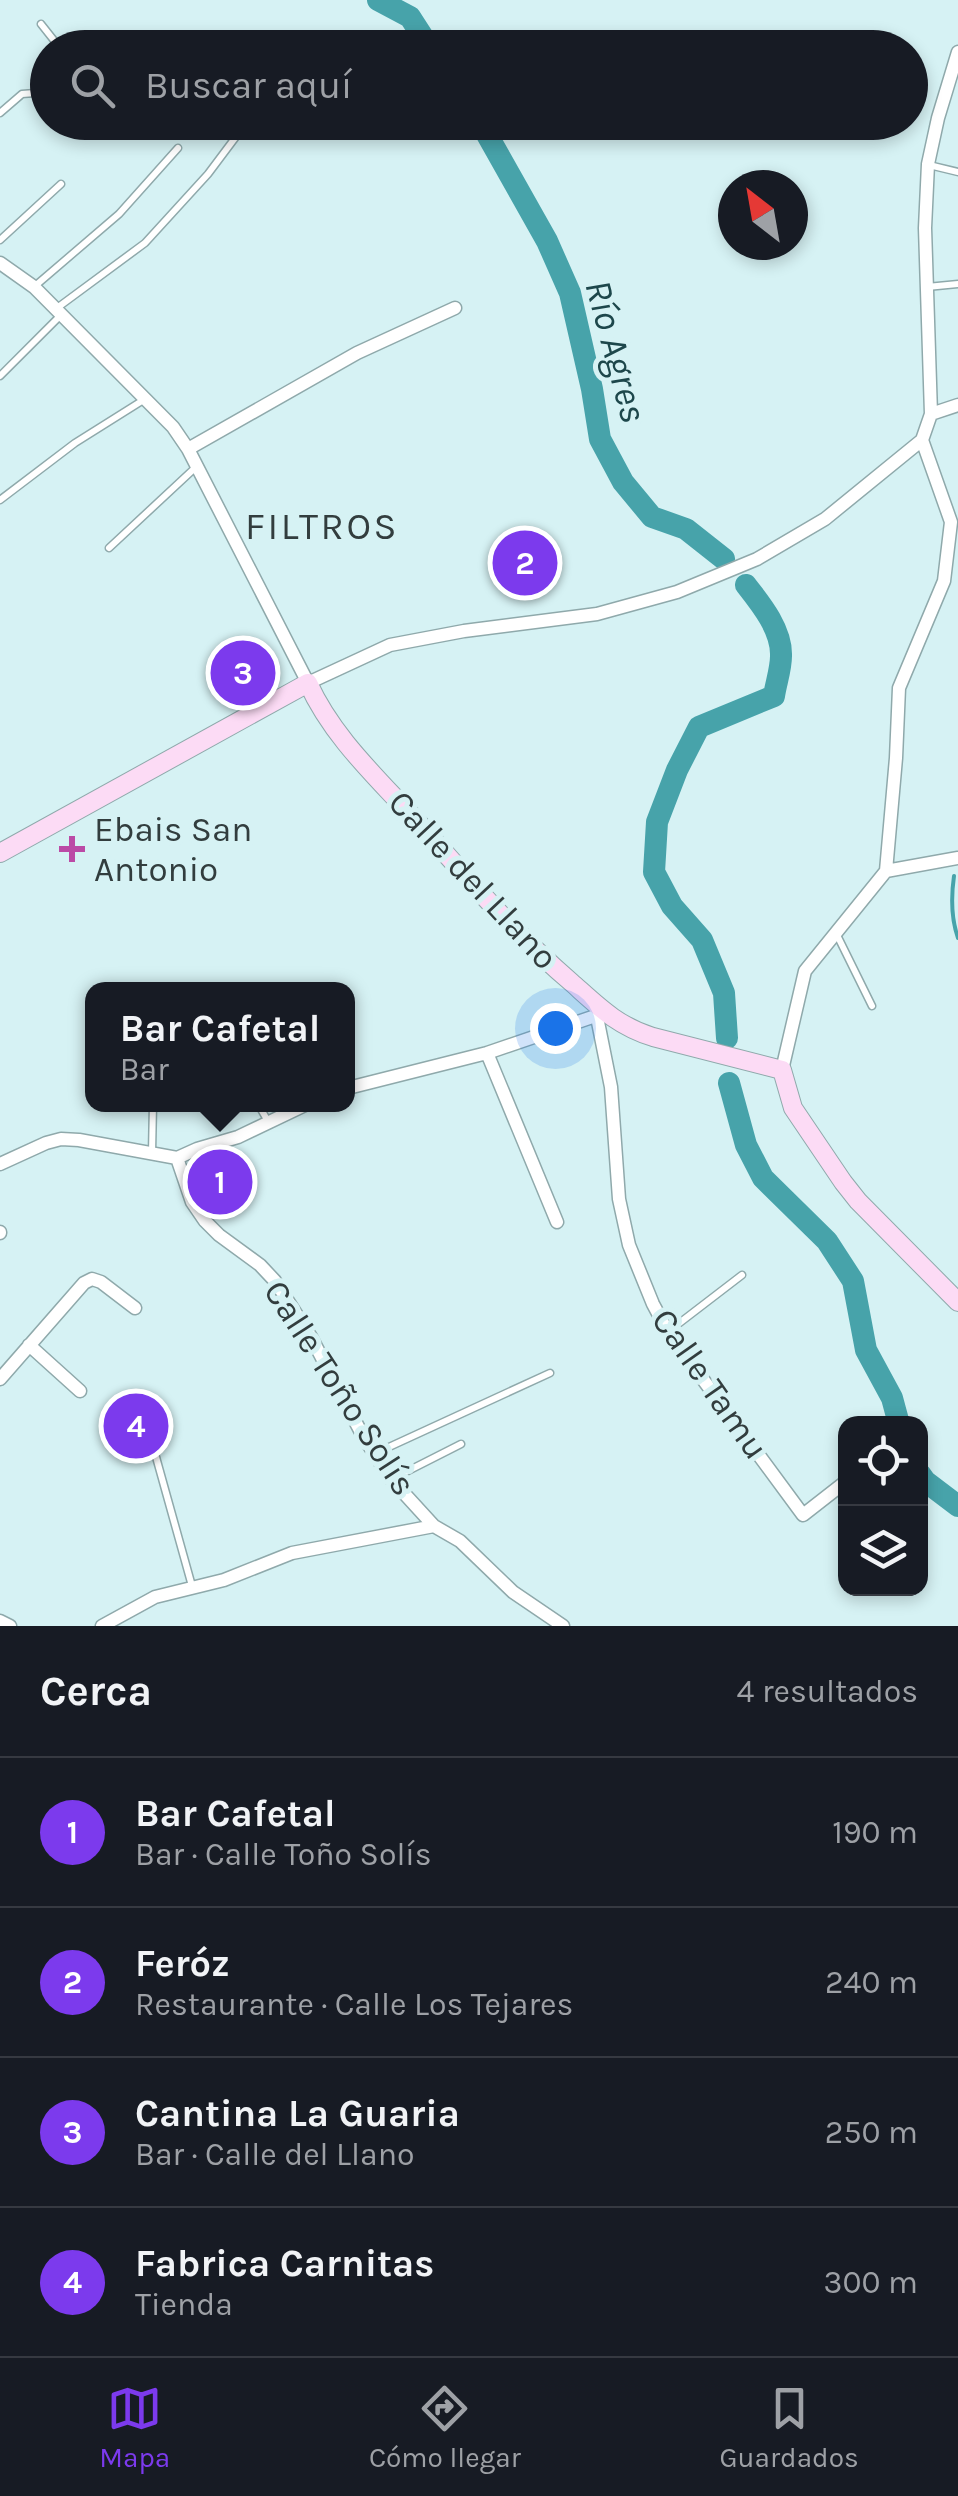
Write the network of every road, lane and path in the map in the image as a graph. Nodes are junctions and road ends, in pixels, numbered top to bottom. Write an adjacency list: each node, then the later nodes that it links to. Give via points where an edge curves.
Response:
1 (42, 24): 2 (lane)
2 (46, 30)
3 (958, 52): 8 (street)
4 (30, 93): 5 (lane)
5 (0, 113)
6 (234, 140): 17 (lane, via 146,243)
7 (178, 148): 14 (lane, via 119,214)
8 (928, 164): 9 (lane); 15 (street)
9 (958, 172)
10 (61, 184): 11 (lane)
11 (0, 240)
12 (0, 262): 14 (street)
13 (958, 284): 15 (lane)
14 (34, 287): 17 (street)
15 (927, 287): 21 (street)
16 (455, 308): 23 (street, via 357,354)
17 (59, 312): 18 (lane); 19 (street)
18 (0, 376)
19 (146, 398): 23 (street); 25 (lane)
20 (958, 405): 21 (street)
21 (931, 414): 22 (street)
22 (922, 440): 27 (street, via 825,519 757,559 678,592 598,614 390,646); 30 (street, via 951,522 944,581 898,688)
23 (188, 450): 24 (street)
24 (197, 466): 26 (lane); 27 (street)
25 (0, 500)
26 (109, 548)
27 (308, 682): 28 (main road); 33 (main road, Calle del Llano, via 349,748 484,900)
28 (0, 853)
29 (958, 858): 30 (street)
30 (886, 871): 31 (street)
31 (836, 932): 32 (lane); 35 (street, via 806,971)
32 (872, 1006)
33 (601, 1015): 34 (street); 35 (main road, Calle del Llano, via 632,1030); 48 (street, Calle Tamu, via 619,1199 629,1246)
34 (487, 1053): 36 (street); 44 (street)
35 (782, 1070): 46 (main road, via 792,1108 843,1182)
36 (355, 1086)
37 (152, 1112): 41 (lane)
38 (263, 1112): 40 (lane)
39 (292, 1112): 40 (street)
40 (270, 1124): 42 (street)
41 (152, 1155): 42 (street); 43 (street, via 60,1140)
42 (177, 1158): 54 (street, Calle Toño Solís, via 205,1221 275,1280)
43 (0, 1164)
44 (557, 1222)
45 (742, 1275): 48 (lane)
46 (958, 1302)
47 (135, 1308): 49 (street, via 92,1279)
48 (668, 1332): 57 (street, Calle Tamu, via 803,1515)
49 (29, 1345): 51 (street); 52 (street)
50 (550, 1373): 54 (lane)
51 (0, 1379)
52 (80, 1391)
53 (461, 1444): 56 (lane)
54 (374, 1453): 56 (street, Calle Toño Solís)
55 (156, 1457): 59 (lane)
56 (391, 1479): 58 (street, Calle Toño Solís)
57 (838, 1488)
58 (434, 1526): 59 (street, via 292,1553); 63 (street, Calle Toño Solís)
59 (192, 1588): 62 (street, via 155,1597)
60 (0, 1621): 61 (street)
61 (10, 1626)
62 (102, 1626)
63 (563, 1626)

